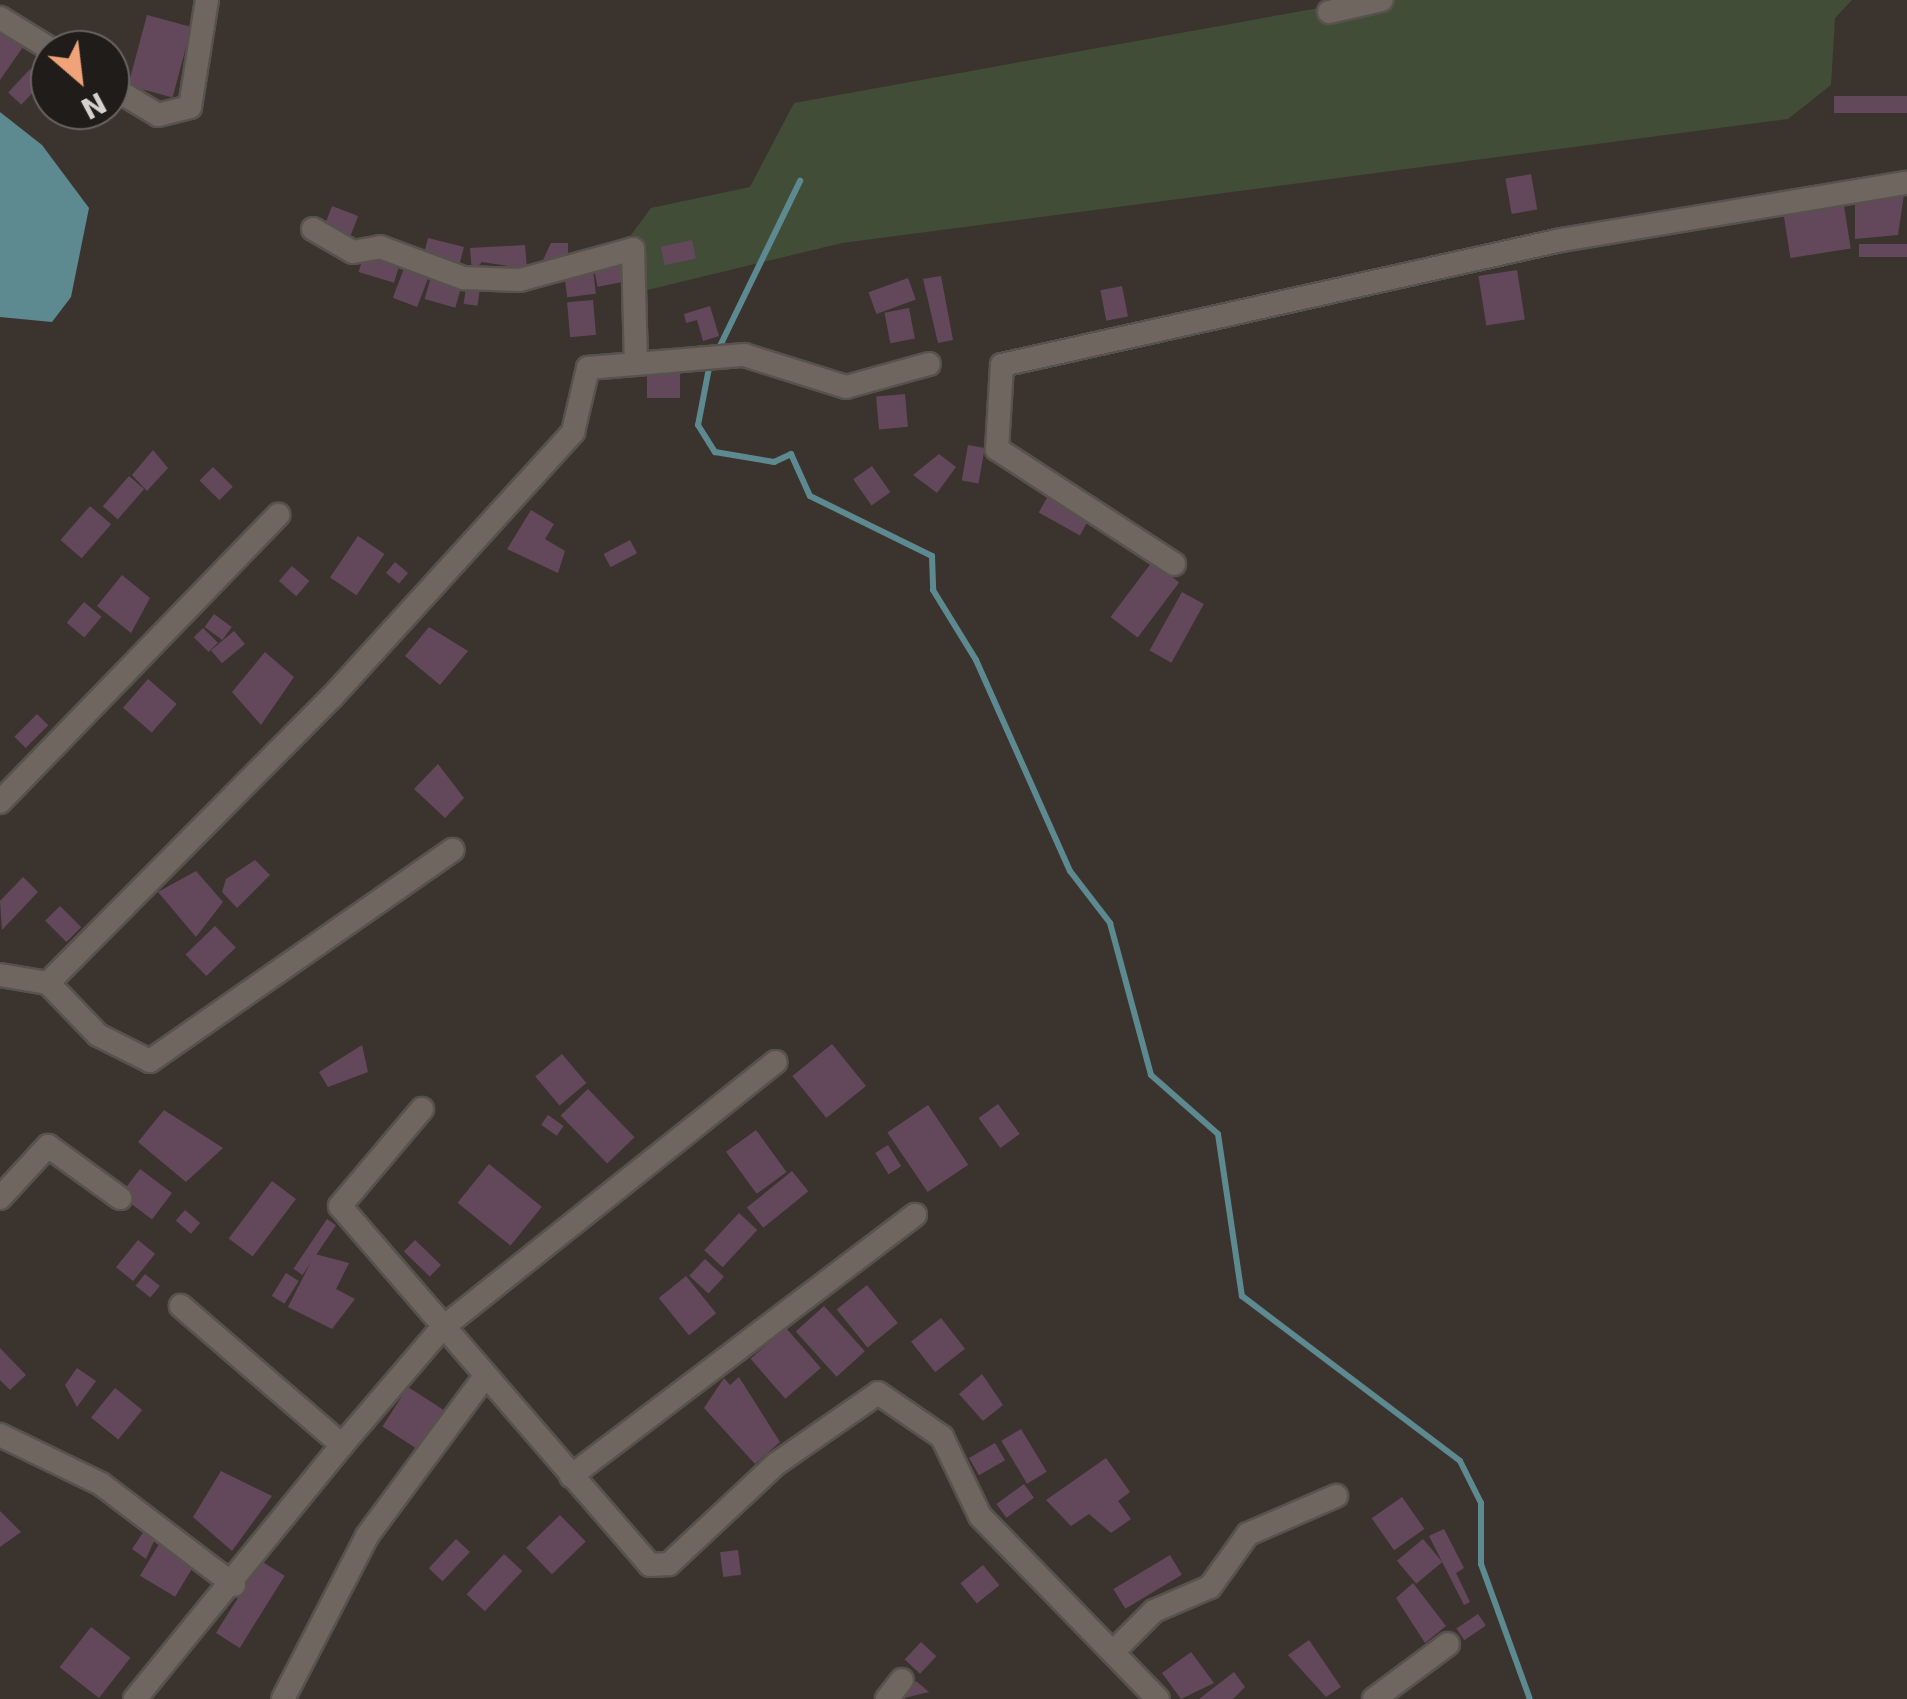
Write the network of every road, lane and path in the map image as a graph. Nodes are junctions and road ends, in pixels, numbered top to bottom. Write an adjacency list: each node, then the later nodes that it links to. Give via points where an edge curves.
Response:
1 (207, 0): 6 (street, via 190,107 158,115)
2 (1382, 0): 3 (street)
3 (1329, 12)
4 (0, 18): 5 (street)
5 (30, 36)
6 (130, 98)
7 (1907, 184): 12 (street, via 1561,240 1002,365 997,449)
8 (313, 230): 9 (street, via 353,252 380,247 463,278 520,280 633,248)
9 (636, 364): 10 (street, via 744,356 846,387); 16 (street, via 588,368 572,432 333,696)
10 (929, 364)
11 (278, 514): 13 (street)
12 (1174, 564)
13 (0, 802)
14 (453, 850): 16 (street, via 150,1061 98,1035)
15 (0, 975): 16 (street)
16 (48, 984)
17 (775, 1062): 23 (street)
18 (422, 1109): 23 (street, via 340,1206)
19 (0, 1198): 20 (street, via 48,1146)
20 (120, 1198)
21 (915, 1215): 27 (street)
22 (181, 1306): 26 (street)
23 (442, 1330): 24 (street); 26 (street)
24 (483, 1380): 27 (street); 35 (street, via 367,1536)
25 (0, 1434): 29 (street, via 101,1484)
26 (342, 1446): 29 (street)
27 (571, 1476): 31 (street, via 659,1567 853,1402 894,1398 942,1437 980,1516)
28 (1336, 1496): 31 (street, via 1248,1534 1210,1587 1154,1611)
29 (234, 1585): 34 (street)
30 (1448, 1644): 37 (street)
31 (1113, 1652): 33 (street)
32 (902, 1680): 36 (street)
33 (1147, 1695)
34 (135, 1699)
35 (283, 1699)
36 (886, 1699)
37 (1374, 1699)

